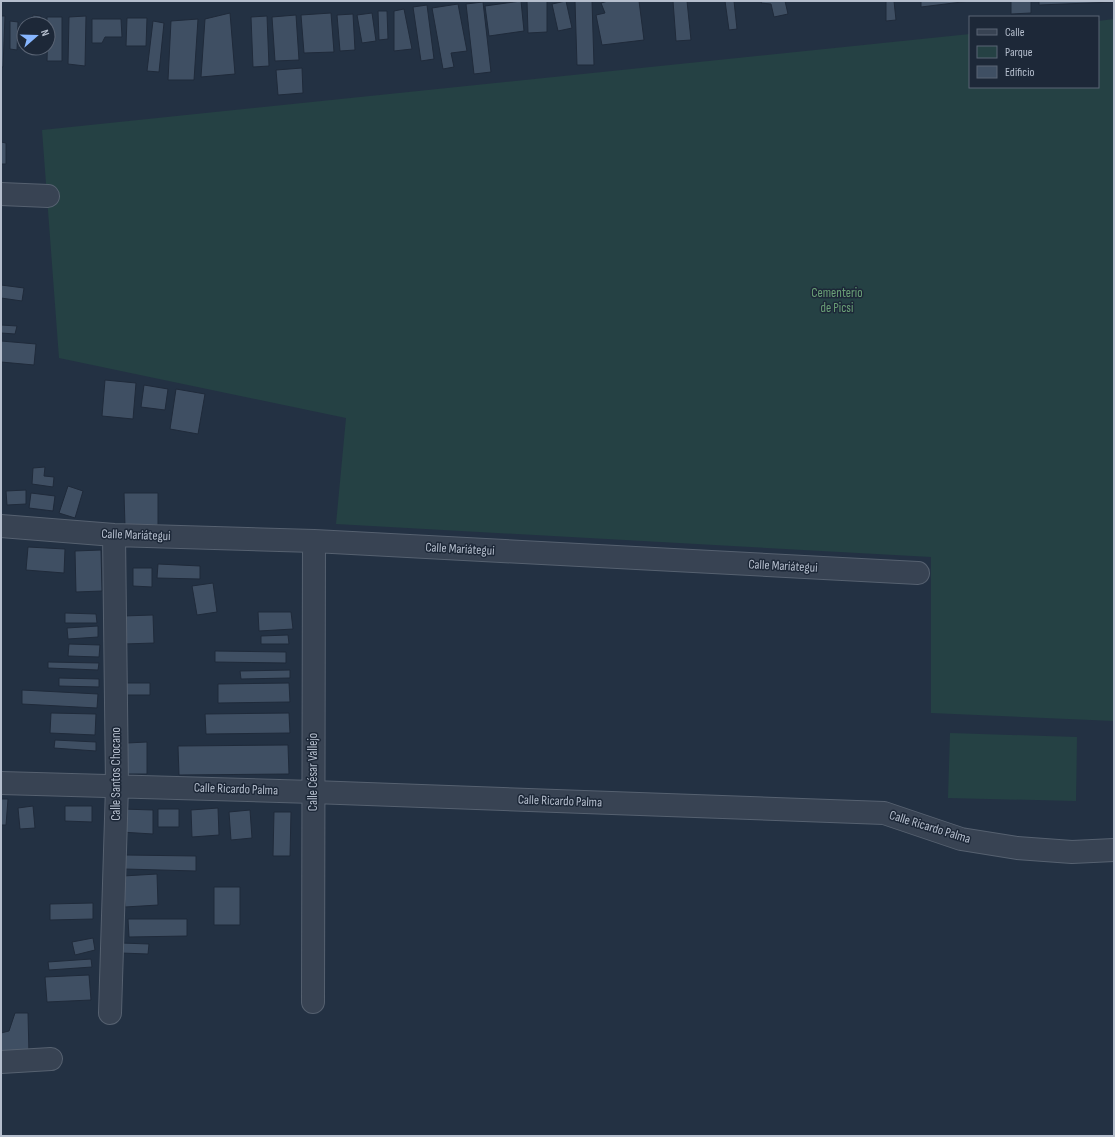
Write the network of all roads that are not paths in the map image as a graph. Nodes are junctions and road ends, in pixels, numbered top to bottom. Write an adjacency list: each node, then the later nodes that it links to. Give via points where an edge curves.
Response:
1 (1, 194): 2 (street)
2 (48, 196)
3 (1, 526): 4 (street, Calle Mariátegui)
4 (114, 535): 5 (street, Calle Mariátegui); 8 (street, Calle Santos Chocano)
5 (314, 541): 6 (street, Calle Mariátegui); 9 (street, Calle César Vallejo)
6 (918, 573)
7 (1, 783): 8 (street, Calle Ricardo Palma)
8 (117, 786): 9 (street, Calle Ricardo Palma); 12 (street, Calle Santos Chocano)
9 (313, 792): 10 (street, Calle Ricardo Palma, via 884,813 961,839 1017,848 1072,852); 11 (street, Calle César Vallejo)
10 (1114, 850)
11 (313, 1002)
12 (110, 1013)
13 (51, 1059): 14 (street)
14 (1, 1062)

